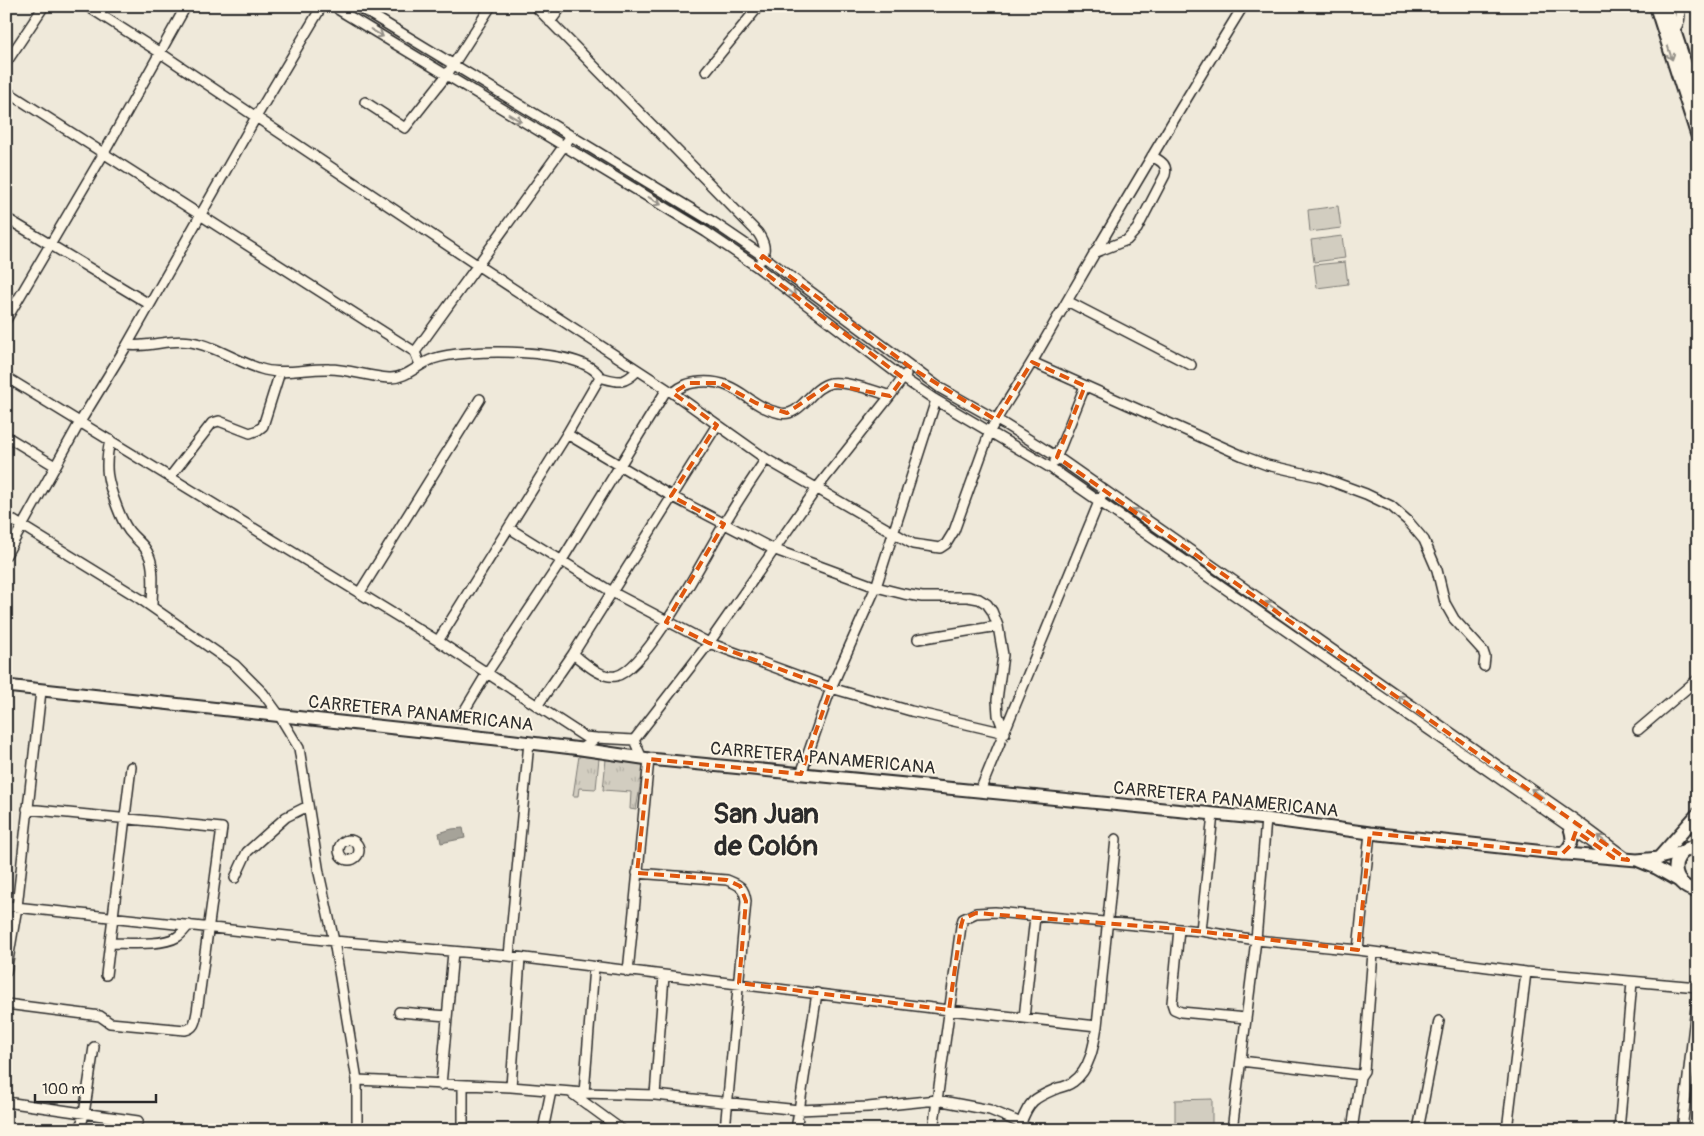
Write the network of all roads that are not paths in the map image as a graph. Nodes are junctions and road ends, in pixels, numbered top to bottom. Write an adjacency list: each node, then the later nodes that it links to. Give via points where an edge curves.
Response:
1 (44, 6): 18 (street)
2 (88, 6): 17 (street)
3 (186, 6): 17 (street)
4 (322, 6): 25 (street)
5 (336, 6): 21 (street, one-way to 21)
6 (357, 6): 19 (street)
7 (490, 6): 19 (street)
8 (535, 6): 15 (street)
9 (562, 6): 15 (street)
10 (759, 6): 20 (street)
11 (1243, 6): 30 (street)
12 (1656, 6): 27 (highway, one-way to 27)
13 (1666, 6): 16 (highway)
14 (1680, 6): 16 (street, via 1680,20)
15 (550, 22): 35 (street, via 758,233 764,241)
16 (1674, 29): 23 (highway)
17 (159, 52): 25 (street); 29 (street)
18 (6, 63)
19 (453, 65): 21 (street); 26 (street)
20 (706, 71)
21 (446, 76): 24 (street, via 405,128); 28 (street, one-way to 28)
22 (6, 91): 29 (street)
23 (1697, 95)
24 (365, 102)
25 (256, 118): 31 (street); 36 (street)
26 (570, 136): 28 (street); 35 (street)
27 (1698, 137)
28 (564, 147): 36 (street); 37 (street, one-way to 37, via 706,232)
29 (104, 154): 31 (street); 33 (street)
30 (1152, 156): 34 (street); 34 (street, via 1164,164 1165,175 1137,229 1127,240)
31 (200, 216): 39 (street); 42 (street)
32 (6, 218): 33 (street)
33 (51, 246): 39 (street); 40 (street)
34 (1094, 253): 38 (street)
35 (763, 256): 37 (street); 46 (street)
36 (477, 265): 42 (street); 47 (street)
37 (756, 266): 51 (street, one-way to 51)
38 (1067, 301): 43 (street); 45 (street)
39 (149, 304): 41 (street)
40 (6, 320)
41 (128, 345): 48 (street, via 190,341 256,367); 58 (street)
42 (415, 352): 44 (street)
43 (1032, 362): 52 (street); 57 (street)
44 (420, 365): 48 (street, via 407,374 392,378 331,369); 50 (street, via 452,354 523,353 565,358 585,365)
45 (1191, 365)
46 (910, 367): 51 (street); 57 (street)
47 (637, 371): 50 (street, via 627,380 616,382); 53 (street)
48 (280, 372): 69 (street, via 263,426 250,433 214,421)
49 (6, 377): 58 (street)
50 (600, 377): 61 (street)
51 (903, 378): 54 (street); 56 (street)
52 (1086, 386): 64 (street); 92 (street, via 1251,459 1320,477 1391,506 1424,540 1446,603 1454,619 1482,651)
53 (670, 391): 54 (street, via 689,383 720,383 783,414 795,411 817,389 830,384); 59 (street); 66 (street)
54 (890, 396): 70 (street)
55 (480, 399): 83 (street)
56 (936, 400): 60 (street); 78 (street)
57 (996, 420): 60 (street); 64 (street)
58 (80, 422): 63 (street); 67 (street)
59 (717, 425): 65 (street); 72 (street)
60 (990, 431): 68 (street); 78 (street, via 954,532 946,544 940,548 913,544)
61 (567, 434): 66 (street); 77 (street)
62 (6, 436): 67 (street)
63 (110, 440): 69 (street); 85 (street, via 106,463 108,484 122,519 145,547 150,559)
64 (1057, 457): 68 (street); 71 (street)
65 (766, 459): 70 (street); 75 (street)
66 (621, 465): 72 (street); 81 (street)
67 (55, 466): 76 (street)
68 (1051, 468): 73 (street)
69 (170, 477): 83 (street)
70 (817, 488): 78 (street); 79 (street)
71 (1104, 490): 73 (street); 124 (street, one-way to 71)
72 (672, 496): 75 (street); 84 (street)
73 (1098, 502): 102 (street); 117 (street)
74 (6, 516): 76 (street)
75 (724, 524): 79 (street); 86 (street)
76 (22, 526): 80 (street); 85 (street)
77 (509, 528): 81 (street); 89 (street)
78 (894, 534): 82 (street)
79 (774, 550): 82 (street); 90 (street)
80 (6, 555)
81 (562, 560): 84 (street); 93 (street)
82 (876, 587): 87 (street, via 922,597 979,599 992,611); 96 (street)
83 (360, 592): 89 (street)
84 (612, 592): 86 (street); 91 (street)
85 (152, 607): 99 (street, via 235,665)
86 (666, 622): 90 (street); 91 (street, via 642,655 624,672 614,676 600,673)
87 (998, 626): 88 (street); 102 (street, via 1003,655 997,700 998,715)
88 (918, 639)
89 (438, 641): 93 (street)
90 (709, 643): 96 (street); 104 (street)
91 (573, 654): 98 (street)
92 (1484, 666)
93 (487, 673): 98 (street); 100 (street, via 460,718)
94 (1698, 679): 101 (street)
95 (6, 686): 97 (main road, CARRETERA PANAMERICANA)
96 (831, 688): 102 (street); 109 (street)
97 (41, 690): 99 (main road, CARRETERA PANAMERICANA); 112 (street)
98 (537, 706): 103 (street, via 585,738)
99 (279, 714): 105 (main road, CARRETERA PANAMERICANA); 111 (street, via 300,748)
100 (455, 715)
101 (1638, 730)
102 (1005, 733): 110 (street)
103 (596, 738): 104 (street); 106 (street)
104 (634, 740): 107 (street)
105 (529, 742): 106 (main road, CARRETERA PANAMERICANA); 144 (street)
106 (581, 749): 107 (main road, CARRETERA PANAMERICANA)
107 (644, 758): 109 (main road, CARRETERA PANAMERICANA); 125 (street)
108 (131, 767): 115 (street)
109 (801, 774): 110 (main road, CARRETERA PANAMERICANA)
110 (980, 791): 114 (main road, CARRETERA PANAMERICANA)
111 (308, 806): 126 (street, via 286,818 252,847); 139 (street)
112 (27, 809): 115 (street); 130 (street)
113 (1697, 813): 120 (highway); 123 (highway)
114 (1213, 814): 116 (main road, CARRETERA PANAMERICANA); 137 (street)
115 (124, 818): 131 (street); 135 (street, via 222,828)
116 (1266, 819): 118 (main road, CARRETERA PANAMERICANA); 138 (street)
117 (1569, 826): 121 (main road, via 1573,840); 122 (street)
118 (1370, 833): 121 (main road, CARRETERA PANAMERICANA); 141 (street)
119 (1116, 839): 133 (street)
120 (1689, 849): 123 (main road, CARRETERA PANAMERICANA); 127 (highway, via 1677,860)
121 (1562, 854): 122 (main road, CARRETERA PANAMERICANA)
122 (1614, 858): 124 (main road, CARRETERA PANAMERICANA)
123 (1659, 858): 124 (main road, CARRETERA PANAMERICANA)
124 (1633, 860): 127 (main road, CARRETERA PANAMERICANA)
125 (637, 874): 148 (street); 153 (street, via 727,880 740,886 746,900)
126 (235, 878)
127 (1679, 881): 128 (highway)
128 (1696, 892)
129 (6, 906): 130 (street)
130 (17, 907): 131 (street); 147 (street)
131 (112, 917): 134 (street); 140 (street)
132 (1035, 917): 133 (street); 157 (street, via 976,912 963,919); 160 (street)
133 (1108, 922): 136 (street); 163 (street)
134 (189, 925): 135 (street); 140 (street, via 170,940)
135 (208, 927): 139 (street); 156 (street, via 198,1012 191,1029 110,1023 100,1016)
136 (1179, 929): 137 (street); 161 (street, via 1174,1009)
137 (1201, 931): 138 (street)
138 (1256, 940): 141 (street); 161 (street)
139 (334, 941): 142 (street); 168 (street)
140 (110, 943): 150 (street)
141 (1358, 950): 143 (street)
142 (453, 952): 144 (street); 159 (street)
143 (1374, 952): 149 (street); 167 (street, via 1364,1071)
144 (509, 956): 145 (street)
145 (520, 958): 146 (street); 171 (street)
146 (594, 967): 148 (street); 174 (street)
147 (6, 972)
148 (628, 972): 151 (street)
149 (1526, 972): 152 (street); 195 (street)
150 (106, 975)
151 (664, 976): 153 (street); 175 (street)
152 (1632, 982): 154 (street); 196 (street)
153 (738, 983): 155 (street); 178 (street)
154 (1698, 989): 164 (street)
155 (816, 993): 157 (street); 179 (street)
156 (6, 1004)
157 (949, 1010): 160 (street); 176 (street)
158 (399, 1012): 159 (street)
159 (446, 1016): 169 (street)
160 (1024, 1018): 163 (street)
161 (1246, 1018): 166 (street)
162 (1439, 1020): 194 (street)
163 (1097, 1026): 182 (street, via 1093,1051 1084,1069 1073,1082 1035,1098 1025,1110)
164 (1694, 1045): 197 (street)
165 (94, 1047): 180 (street)
166 (1241, 1061): 167 (street); 192 (street)
167 (1360, 1075): 193 (street)
168 (357, 1080): 169 (street); 184 (street)
169 (441, 1085): 170 (street)
170 (463, 1086): 171 (street); 185 (street)
171 (511, 1087): 172 (street)
172 (551, 1091): 173 (street); 186 (street)
173 (569, 1092): 174 (street); 187 (street)
174 (584, 1093): 175 (street)
175 (654, 1095): 178 (street)
176 (938, 1100): 179 (street); 182 (street, via 990,1110); 190 (street)
177 (6, 1102): 180 (street)
178 (727, 1103): 179 (street); 188 (street)
179 (799, 1110): 189 (street)
180 (84, 1114): 181 (street); 183 (street)
181 (138, 1122)
182 (1021, 1124): 191 (street)
183 (80, 1130)
184 (357, 1130)
185 (463, 1130)
186 (543, 1130)
187 (622, 1130)
188 (725, 1130)
189 (796, 1130)
190 (933, 1130)
191 (1030, 1130)
192 (1232, 1130)
193 (1352, 1130)
194 (1418, 1130)
195 (1507, 1130)
196 (1619, 1130)
197 (1682, 1130)

